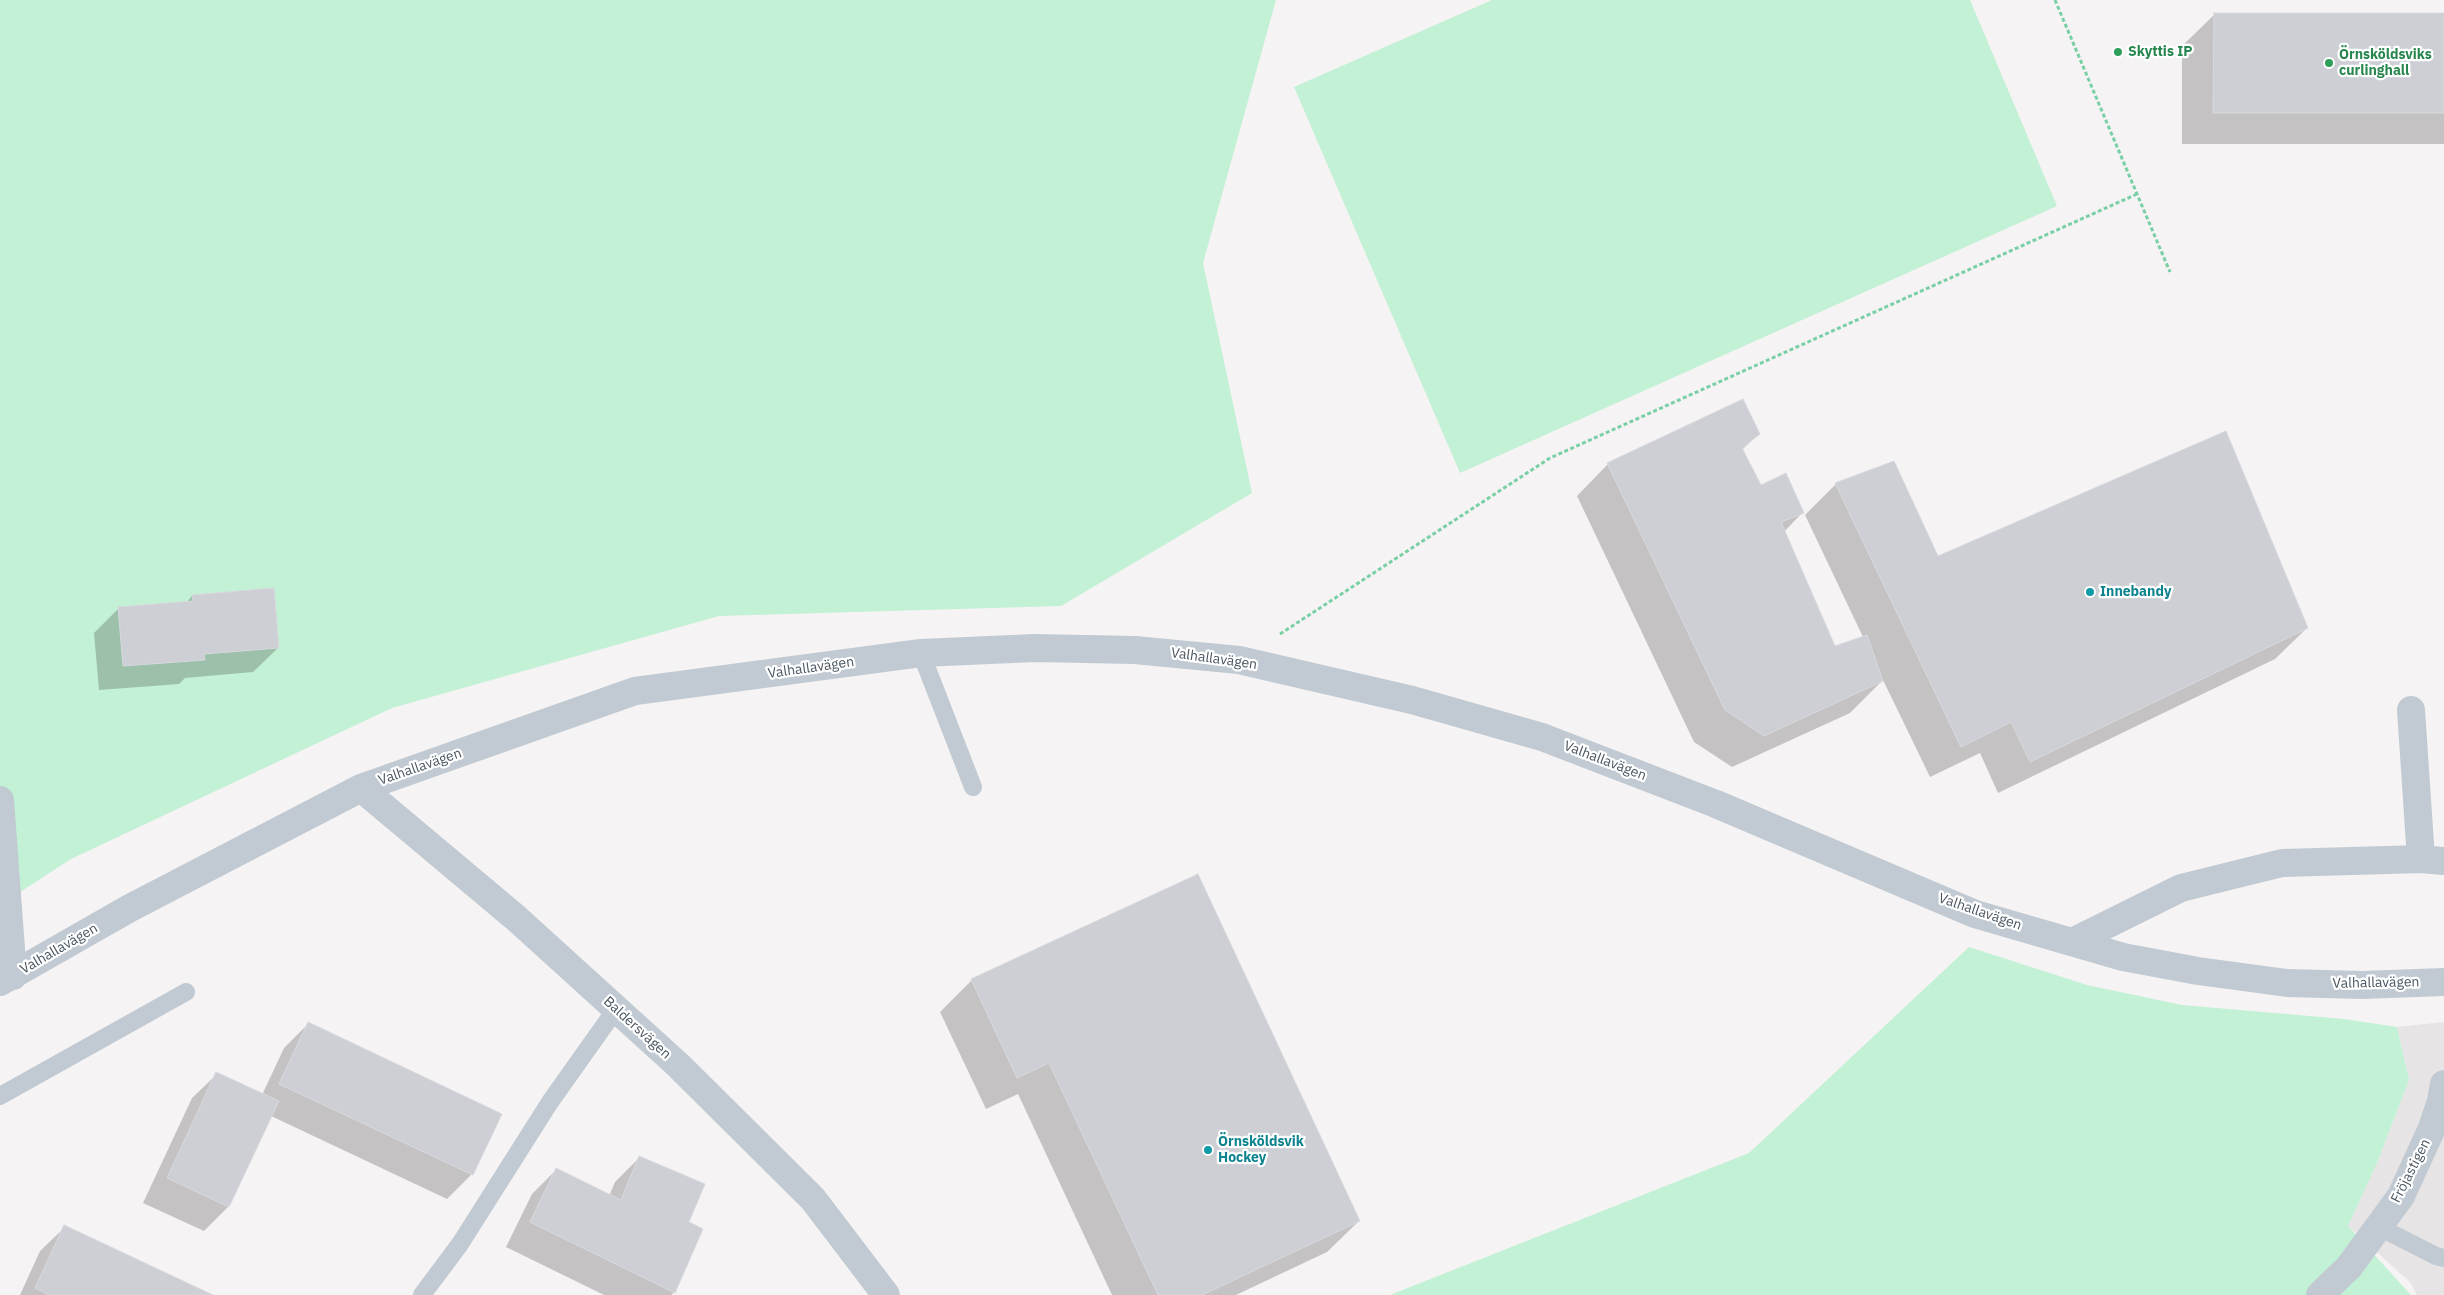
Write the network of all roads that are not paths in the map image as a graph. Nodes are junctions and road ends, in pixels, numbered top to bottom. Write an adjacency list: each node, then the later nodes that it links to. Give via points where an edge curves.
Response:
1 (921, 653): 3 (lane); 4 (street, Valhallavägen, via 635,691); 7 (street, Valhallavägen, via 1035,648 1135,650 1240,660 1412,700 1542,737 1716,804 1976,914)
2 (2410, 710): 6 (street)
3 (973, 787)
4 (361, 788): 8 (street, Valhallavägen, via 130,908); 12 (street, Baldersvägen, via 516,918)
5 (0, 800): 8 (street)
6 (2432, 860): 7 (street, via 2282,863 2181,888)
7 (2072, 942): 9 (street, Valhallavägen, via 2123,956 2287,983)
8 (7, 979)
9 (2444, 982): 11 (street)
10 (186, 992): 14 (lane)
11 (2444, 992)
12 (616, 1009): 17 (lane, via 550,1102 460,1244); 18 (street, Baldersvägen, via 678,1065 813,1199)
13 (2444, 1084): 15 (street, Fröjastigen, via 2441,1101 2401,1196)
14 (0, 1096)
15 (2379, 1227): 16 (lane); 19 (street, Fröjastigen, via 2348,1267)
16 (2444, 1258)
17 (422, 1295)
18 (886, 1295)
19 (2320, 1295)

